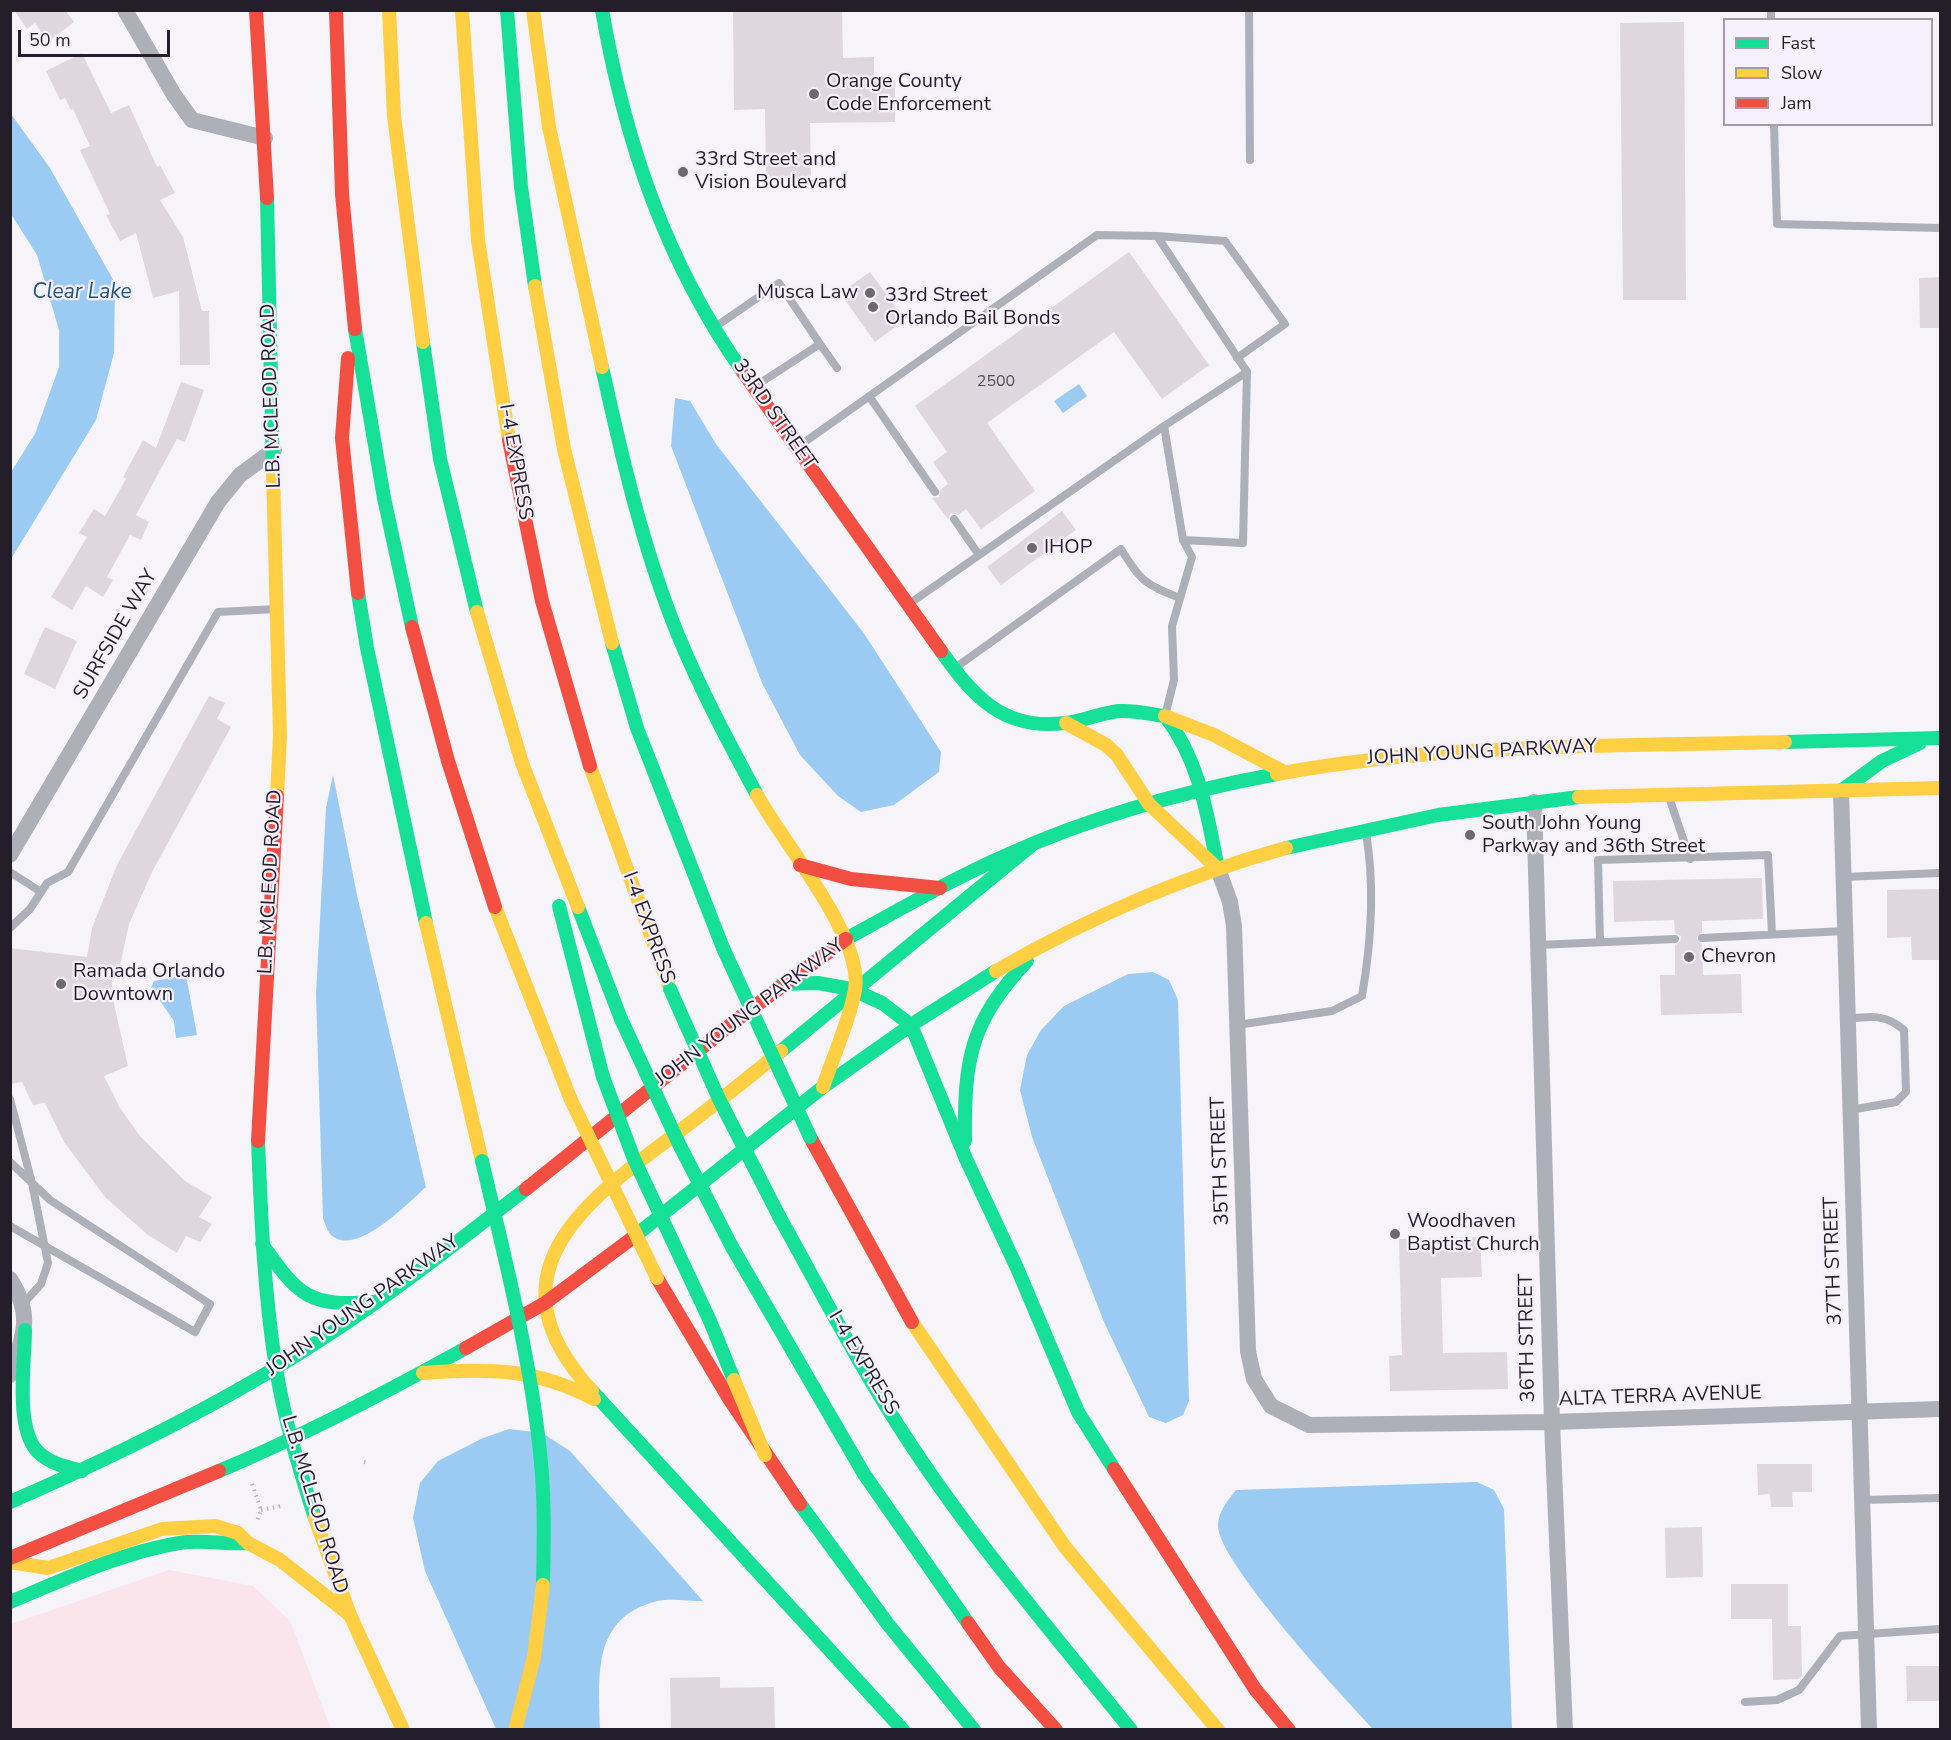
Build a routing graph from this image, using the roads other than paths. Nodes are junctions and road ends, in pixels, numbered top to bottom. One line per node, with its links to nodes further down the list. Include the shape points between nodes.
1 (125, 10): 11 (street, via 192,120)
2 (256, 10): 11 (main road, L.B. MCLEOD ROAD)
3 (336, 10): 15 (main road)
4 (388, 10): 37 (main road, via 394,116 440,459 472,595)
5 (462, 10): 110 (main road, I-4 EXPRESS, bridge, via 482,272 515,473 543,602 580,737 670,989 719,1099 779,1216 930,1473 1008,1578)
6 (507, 10): 111 (main road, bridge, via 530,264 573,495 631,710 723,948 810,1137 929,1351 1065,1547)
7 (533, 10): 49 (main road, via 549,127 621,453 649,554 714,716)
8 (602, 10): 16 (main road, 33RD STREET, via 615,80 654,207 684,277)
9 (1249, 10): 12 (lane)
10 (1774, 126): 13 (lane, via 1777,224)
11 (265, 138): 25 (main road, L.B. MCLEOD ROAD)
12 (1250, 160)
13 (1941, 228)
14 (1157, 236): 18 (lane); 18 (lane, via 1225,241 1285,324); 22 (lane, via 1097,235)
15 (351, 304): 93 (main road, bridge, via 396,568 435,724 475,852 571,1100 657,1278); 106 (main road, bridge, via 342,438 355,571 385,744 533,1390 545,1493 540,1615)
16 (714, 327): 17 (lane, via 779,283); 21 (main road, 33RD STREET)
17 (820, 344): 19 (lane); 21 (lane)
18 (1237, 358): 20 (lane)
19 (837, 368)
20 (1246, 372): 23 (lane); 28 (lane, via 1243,543)
21 (754, 387): 24 (main road, 33RD STREET)
22 (869, 396): 24 (lane); 26 (lane)
23 (1164, 426): 28 (lane); 29 (lane)
24 (796, 447): 31 (main road, 33RD STREET)
25 (274, 450): 32 (main road, L.B. MCLEOD ROAD); 47 (street, SURFSIDE WAY, via 240,475 218,502)
26 (935, 492)
27 (954, 519): 29 (lane)
28 (1183, 540): 30 (lane, via 1192,557)
29 (979, 555): 31 (lane)
30 (1180, 598): 33 (lane, via 1139,577 1121,549); 34 (lane, via 1172,626 1174,680)
31 (908, 604): 33 (main road, 33RD STREET)
32 (277, 609): 55 (lane, via 218,612 69,872 46,883); 77 (main road, L.B. MCLEOD ROAD, via 280,735 258,1127)
33 (954, 669): 35 (main road, 33RD STREET, via 990,708 1010,719 1035,725)
34 (1165, 716): 35 (main road, 33RD STREET, via 1121,711); 38 (main road, 33RD STREET, via 1214,735); 40 (main road, via 1187,746)
35 (1066, 723): 44 (main road, via 1117,755)
36 (1935, 738): 38 (main road, JOHN YOUNG PARKWAY, via 1476,749); 41 (main road, via 1882,761)
37 (522, 763): 93 (main road, bridge, via 603,1077 634,1160 706,1311); 109 (main road, bridge, via 621,1018 732,1247 864,1474 999,1666)
38 (1284, 772): 40 (main road, JOHN YOUNG PARKWAY)
39 (1941, 788): 41 (main road)
40 (1202, 791): 44 (main road, JOHN YOUNG PARKWAY); 50 (main road)
41 (1840, 791): 42 (main road); 53 (street, 37TH STREET)
42 (1668, 794): 43 (main road); 48 (lane)
43 (1534, 802): 45 (main road, via 1467,810); 64 (street, 36TH STREET)
44 (1149, 804): 46 (main road, JOHN YOUNG PARKWAY); 50 (main road)
45 (1365, 830): 50 (main road); 69 (lane, via 1370,856 1369,959 1362,996 1332,1011)
46 (1033, 844): 54 (main road, JOHN YOUNG PARKWAY); 66 (main road)
47 (10, 855)
48 (1690, 859): 58 (lane, via 1768,855); 63 (lane, via 1598,860)
49 (800, 865): 54 (main road, via 857,882); 60 (main road)
50 (1218, 869): 62 (main road); 69 (street, 35TH STREET, via 1234,926)
51 (10, 872): 55 (lane)
52 (1941, 873): 53 (lane)
53 (1843, 877): 57 (street, 37TH STREET)
54 (940, 888): 60 (main road, JOHN YOUNG PARKWAY)
55 (41, 892): 56 (lane)
56 (10, 928)
57 (1845, 931): 58 (lane); 67 (street, 37TH STREET)
58 (1772, 934): 59 (lane)
59 (1702, 938)
60 (846, 939): 65 (main road, JOHN YOUNG PARKWAY); 66 (main road)
61 (1675, 939): 63 (lane)
62 (1044, 941): 68 (main road); 73 (main road, via 991,1001 975,1034 964,1097)
63 (1600, 942): 64 (lane)
64 (1539, 945): 90 (street, 36TH STREET)
65 (782, 984): 66 (main road, via 806,980); 80 (main road, JOHN YOUNG PARKWAY, via 424,1268)
66 (855, 989): 68 (main road, via 895,1009); 70 (main road); 81 (main road, via 728,1095 592,1200 553,1251 545,1279)
67 (1848, 1019): 72 (street, 37TH STREET); 72 (lane, via 1875,1016 1894,1021 1904,1030 1906,1092 1896,1102)
68 (911, 1025): 70 (main road); 73 (main road)
69 (1238, 1025): 91 (street, 35TH STREET, via 1248,1351 1254,1379 1271,1406)
70 (823, 1087): 81 (main road)
71 (10, 1099): 75 (lane)
72 (1850, 1110): 89 (street, 37TH STREET)
73 (966, 1159): 112 (main road, via 1078,1412 1255,1689)
74 (10, 1162): 75 (lane)
75 (32, 1183): 78 (lane); 78 (lane, via 50,1200 210,1304 195,1332)
76 (10, 1226): 78 (lane)
77 (262, 1245): 80 (main road, via 305,1295 327,1303); 84 (main road, L.B. MCLEOD ROAD)
78 (45, 1246): 82 (lane, via 47,1273)
79 (10, 1279): 82 (street)
80 (374, 1302): 84 (main road, JOHN YOUNG PARKWAY)
81 (545, 1303): 85 (main road); 87 (main road, via 565,1356)
82 (23, 1304): 83 (street)
83 (25, 1330): 86 (street); 94 (main road, via 23,1425 29,1442 57,1465)
84 (276, 1368): 92 (main road, L.B. MCLEOD ROAD); 94 (main road, JOHN YOUNG PARKWAY, via 177,1426)
85 (423, 1373): 87 (main road, via 489,1367 522,1370 559,1381); 92 (main road)
86 (10, 1375)
87 (609, 1409): 107 (main road)
88 (1941, 1409): 89 (street, ALTA TERRA AVENUE)
89 (1859, 1412): 90 (street, ALTA TERRA AVENUE); 96 (street, 37TH STREET)
90 (1551, 1422): 91 (street, ALTA TERRA AVENUE); 113 (street, 36TH STREET)
91 (1309, 1425)
92 (291, 1441): 99 (main road); 101 (main road, L.B. MCLEOD ROAD)
93 (765, 1455): 108 (main road, via 847,1571)
94 (82, 1472): 97 (main road, JOHN YOUNG PARKWAY)
95 (1941, 1498): 96 (lane)
96 (1862, 1500): 103 (street, 37TH STREET)
97 (10, 1502)
98 (248, 1543): 99 (main road, via 238,1533 215,1526 181,1526 48,1568); 100 (main road, via 165,1546); 101 (main road, via 290,1568)
99 (10, 1560)
100 (10, 1602)
101 (350, 1615): 105 (main road, L.B. MCLEOD ROAD)
102 (1941, 1629): 103 (lane)
103 (1866, 1634): 104 (lane, via 1840,1636 1813,1674 1789,1697); 114 (street, 37TH STREET)
104 (1745, 1702)
105 (403, 1730)
106 (515, 1730)
107 (903, 1730)
108 (974, 1730)
109 (1056, 1730)
110 (1131, 1730)
111 (1218, 1730)
112 (1289, 1730)
113 (1565, 1730)
114 (1869, 1730)

